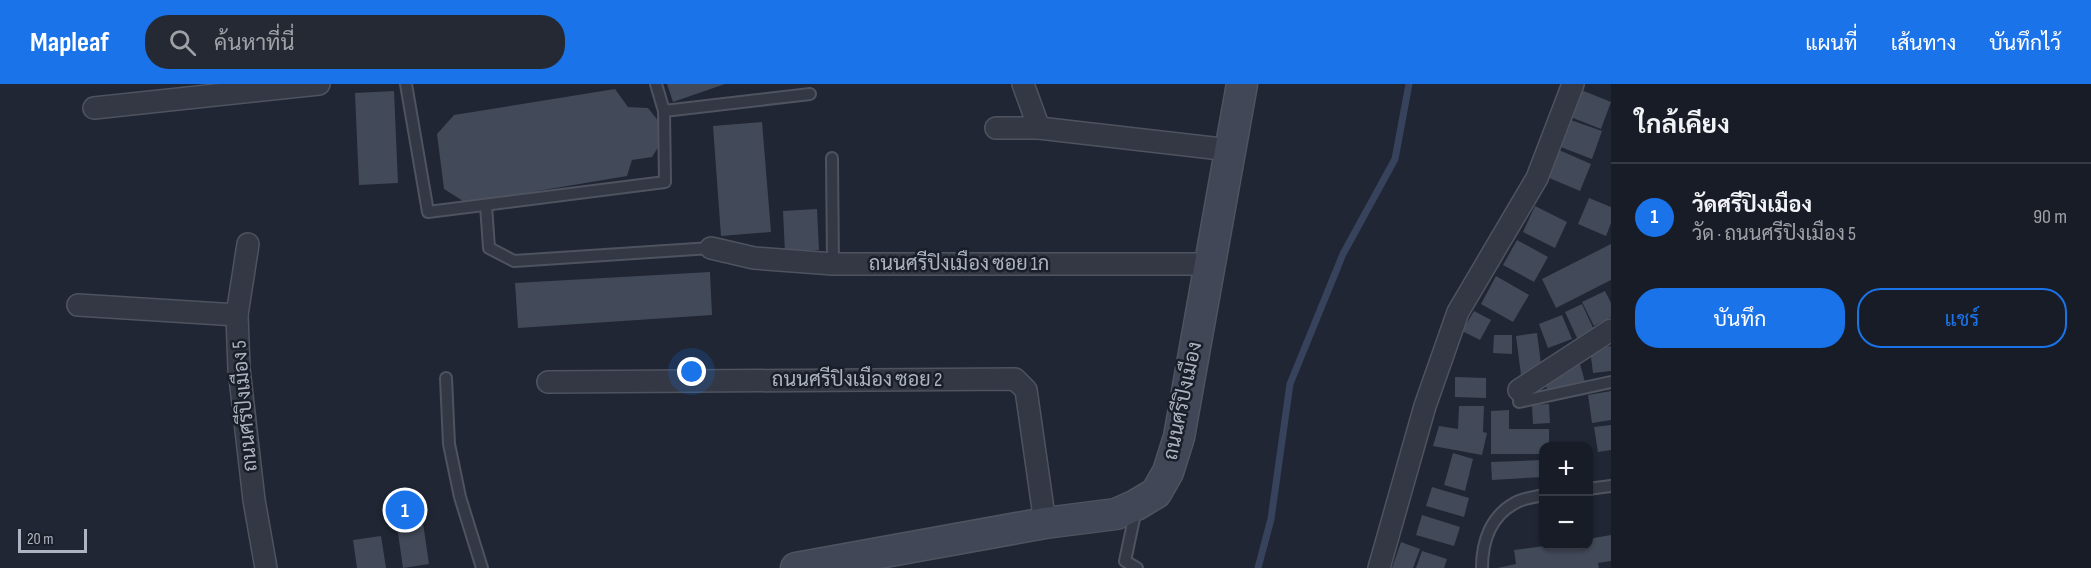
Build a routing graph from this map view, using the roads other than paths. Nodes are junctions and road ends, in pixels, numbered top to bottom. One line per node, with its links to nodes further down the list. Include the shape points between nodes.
1 (319, 84): 8 (street)
2 (406, 84): 14 (lane, via 428,212)
3 (656, 84): 9 (lane)
4 (1023, 84): 11 (street)
5 (1242, 84): 12 (street, ถนนศรีปิงเมือง)
6 (1573, 84): 35 (street, via 1537,178 1458,312 1425,406)
7 (810, 94): 9 (lane)
8 (94, 108)
9 (664, 111): 14 (lane, via 665,182)
10 (996, 128): 11 (street)
11 (1039, 128): 12 (street)
12 (1230, 150): 18 (street, ถนนศรีปิงเมือง)
13 (832, 158): 17 (lane)
14 (486, 205): 16 (lane, via 489,248 514,261)
15 (248, 244): 20 (street, ถนนศรีปิงเมือง 5)
16 (711, 248): 17 (street, ถนนศรีปิงเมือง ซอย 1ก, via 754,258)
17 (833, 264): 18 (street, ถนนศรีปิงเมือง ซอย 1ก)
18 (1210, 264): 29 (street, ถนนศรีปิงเมือง, via 1179,438 1156,493)
19 (78, 305): 20 (street)
20 (237, 315): 31 (street, ถนนศรีปิงเมือง 5, via 254,500)
21 (1611, 330): 25 (street)
22 (446, 378): 32 (lane, via 449,444 460,497)
23 (548, 382): 30 (street, ถนนศรีปิงเมือง ซอย 2, via 1015,379 1026,390)
24 (1611, 382): 25 (lane, via 1519,402)
25 (1519, 390)
26 (1611, 486): 27 (lane)
27 (1593, 488)
28 (1540, 496): 36 (lane, via 1516,502 1498,517 1486,534)
29 (1136, 505): 30 (street, ถนนศรีปิงเมือง, via 1116,514); 34 (lane, via 1125,561)
30 (1045, 523): 33 (street, ถนนศรีปิงเมือง)
31 (266, 568)
32 (482, 568)
33 (796, 568)
34 (1137, 568)
35 (1379, 568)
36 (1482, 568)

